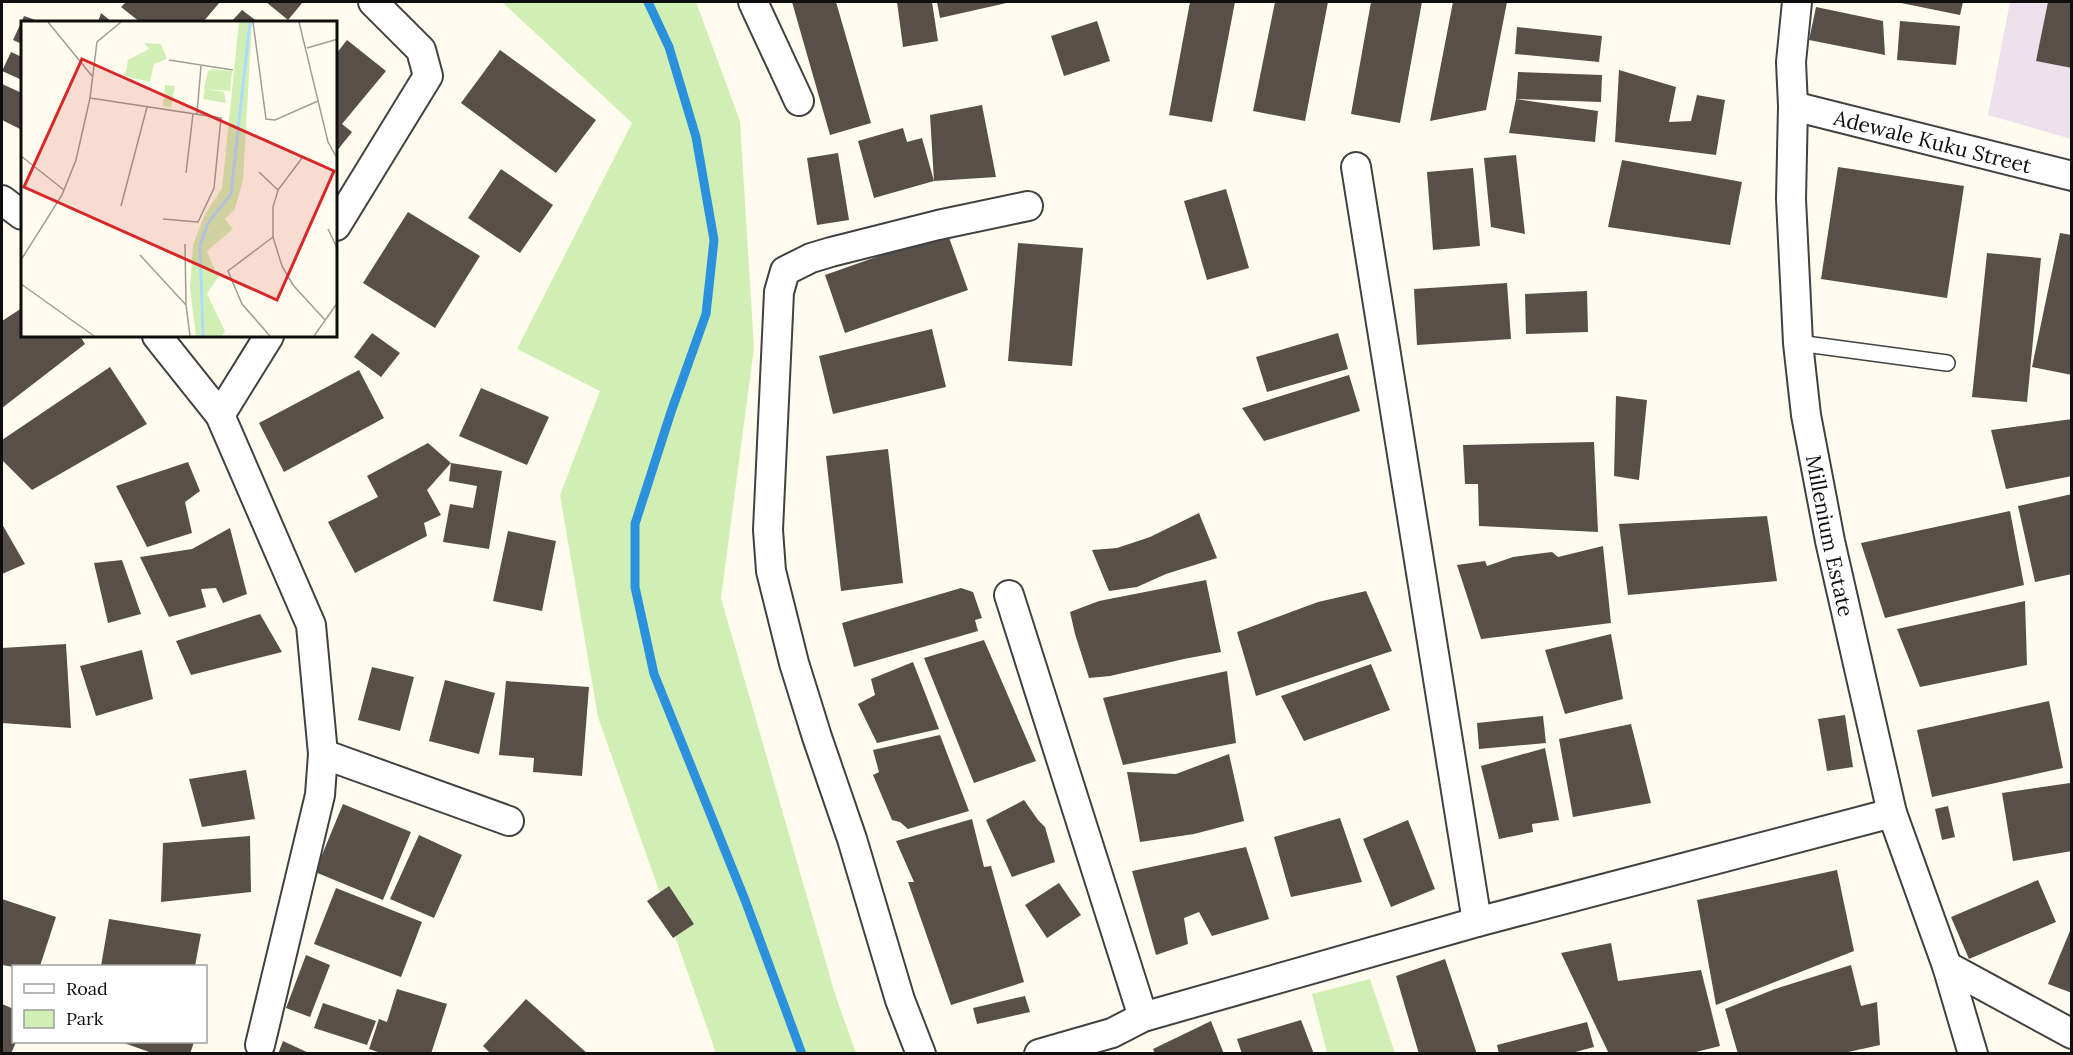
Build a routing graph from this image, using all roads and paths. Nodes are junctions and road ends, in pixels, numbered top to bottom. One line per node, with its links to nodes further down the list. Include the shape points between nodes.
1 (374, 2): 11 (street, via 421,50 428,76)
2 (753, 2): 4 (street)
3 (1797, 2): 5 (street, Millenium Estate, via 1791,62)
4 (799, 101)
5 (1793, 106): 7 (street, Adewale Kuku Street); 14 (street, Millenium Estate, via 1791,198)
6 (1356, 167): 21 (street)
7 (2072, 176)
8 (2, 200): 10 (street)
9 (1028, 206): 27 (street, via 812,258 785,270 779,292 768,530 771,571 817,738 900,1000)
10 (21, 214)
11 (338, 223)
12 (159, 338): 16 (street)
13 (268, 338): 16 (street)
14 (1798, 343): 15 (lane); 19 (street, Millenium Estate, via 1806,415 1830,541)
15 (1947, 363)
16 (220, 415): 18 (street, via 311,625)
17 (1009, 595): 23 (street)
18 (324, 754): 20 (street); 26 (street, via 320,795)
19 (1892, 813): 21 (street); 22 (street, Millenium Estate)
20 (509, 821)
21 (1477, 922): 23 (street)
22 (1947, 966): 24 (street); 29 (street, Millenium Estate)
23 (1143, 1017): 25 (street)
24 (2072, 1034)
25 (1116, 1043): 28 (street)
26 (260, 1045)
27 (921, 1053)
28 (1039, 1053)
29 (1973, 1053)

